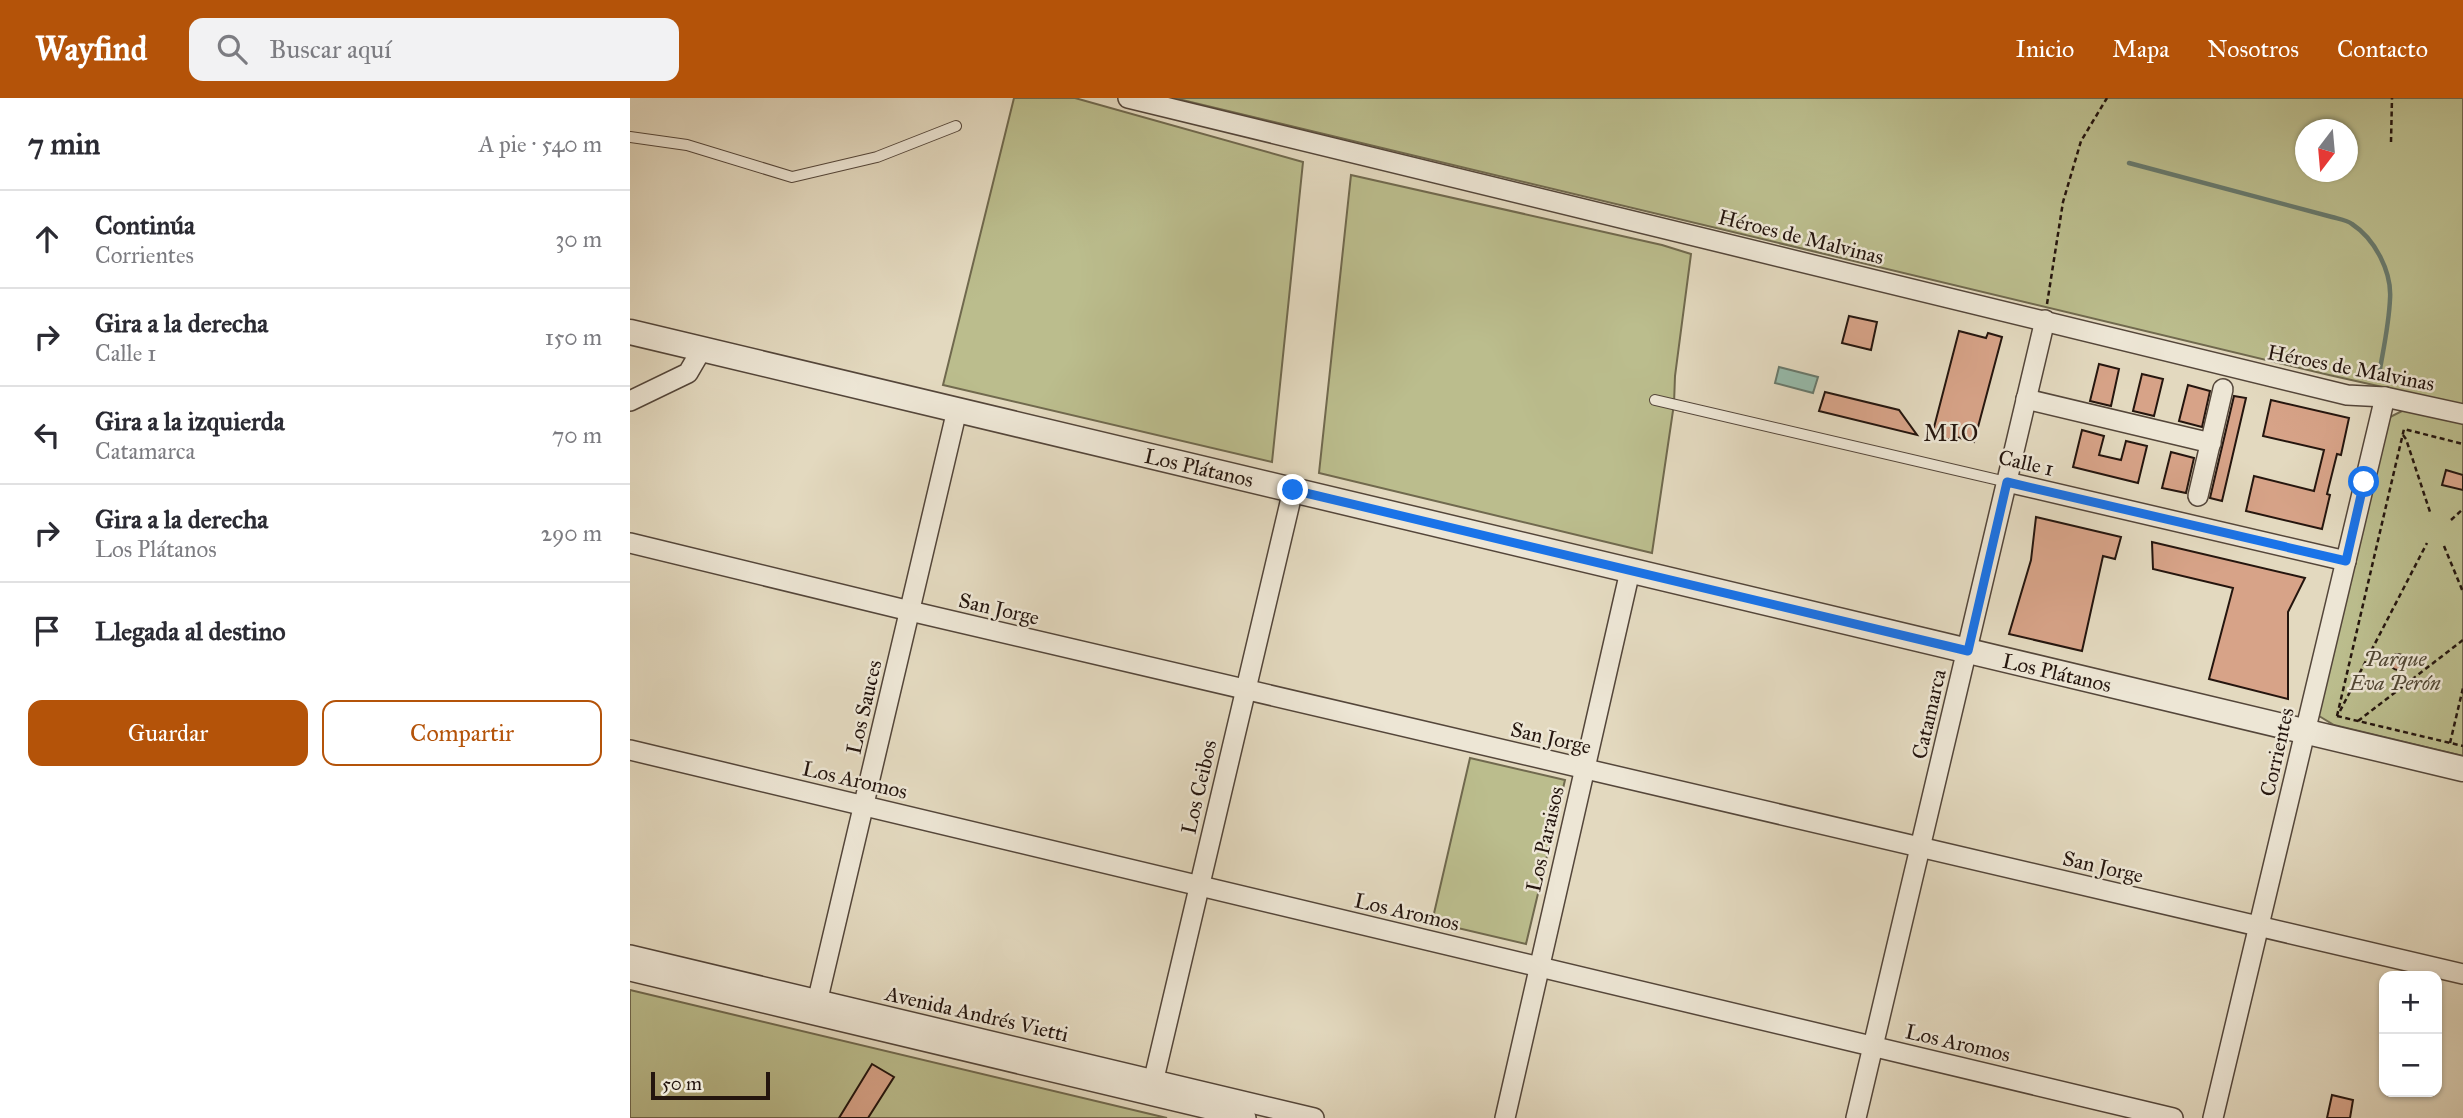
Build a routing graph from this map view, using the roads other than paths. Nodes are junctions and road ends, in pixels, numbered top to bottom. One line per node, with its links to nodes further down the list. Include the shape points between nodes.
1 (1128, 98): 4 (street, Héroes de Malvinas)
2 (956, 126): 3 (lane, via 877,157 792,177 687,145)
3 (630, 137)
4 (2045, 320): 8 (street, Héroes de Malvinas, via 2347,395); 9 (street, Catamarca)
5 (630, 332): 6 (street, Los Plátanos)
6 (702, 349): 11 (street, via 688,373); 12 (street, Los Plátanos)
7 (2223, 389): 14 (street)
8 (2385, 397): 13 (street, Héroes de Malvinas); 19 (street, Corrientes)
9 (2026, 399): 14 (street); 15 (street, Catamarca)
10 (1655, 400): 15 (lane, Calle 1)
11 (630, 401)
12 (957, 410): 16 (street, Los Plátanos); 21 (street, Los Sauces)
13 (2463, 414)
14 (2211, 443): 17 (street)
15 (2007, 482): 19 (street, Calle 1); 22 (street, Catamarca)
16 (1293, 490): 20 (street, Los Plátanos); 23 (street, Los Ceibos)
17 (2198, 496)
18 (630, 543): 21 (street, San Jorge)
19 (2346, 561): 24 (street, Corrientes)
20 (1630, 571): 22 (street, Los Plátanos); 26 (street, Los Paraisos)
21 (910, 611): 23 (street, San Jorge); 28 (street, Los Sauces)
22 (1968, 651): 24 (street, Los Plátanos); 29 (street, Catamarca)
23 (1246, 690): 26 (street, San Jorge); 30 (street, Los Ceibos)
24 (2306, 732): 27 (street, Los Plátanos); 31 (street, Corrientes)
25 (630, 750): 28 (street, Los Aromos)
26 (1585, 769): 29 (street, San Jorge); 33 (street, Los Paraisos)
27 (2463, 769)
28 (864, 805): 30 (street, Los Aromos); 36 (street, Los Sauces)
29 (1921, 848): 31 (street, San Jorge); 37 (street, Catamarca)
30 (1200, 886): 33 (street, Los Aromos); 38 (street, Los Ceibos)
31 (2259, 927): 35 (street, San Jorge); 45 (street, Corrientes)
32 (630, 955): 36 (street, Avenida Andrés Vietti)
33 (1539, 967): 37 (street, Los Aromos); 42 (street, Los Paraisos)
34 (630, 971): 36 (street, Avenida Andrés Vietti)
35 (2463, 974)
36 (816, 1007): 38 (street, Avenida Andrés Vietti)
37 (1873, 1046): 43 (street, Catamarca); 44 (street, Los Aromos)
38 (1152, 1088): 39 (street, Avenida Andrés Vietti); 40 (street, Avenida Andrés Vietti)
39 (1275, 1114): 41 (street, Avenida Andrés Vietti)
40 (1246, 1118)
41 (1314, 1118)
42 (1505, 1118)
43 (1856, 1118)
44 (2173, 1118)
45 (2213, 1118)

